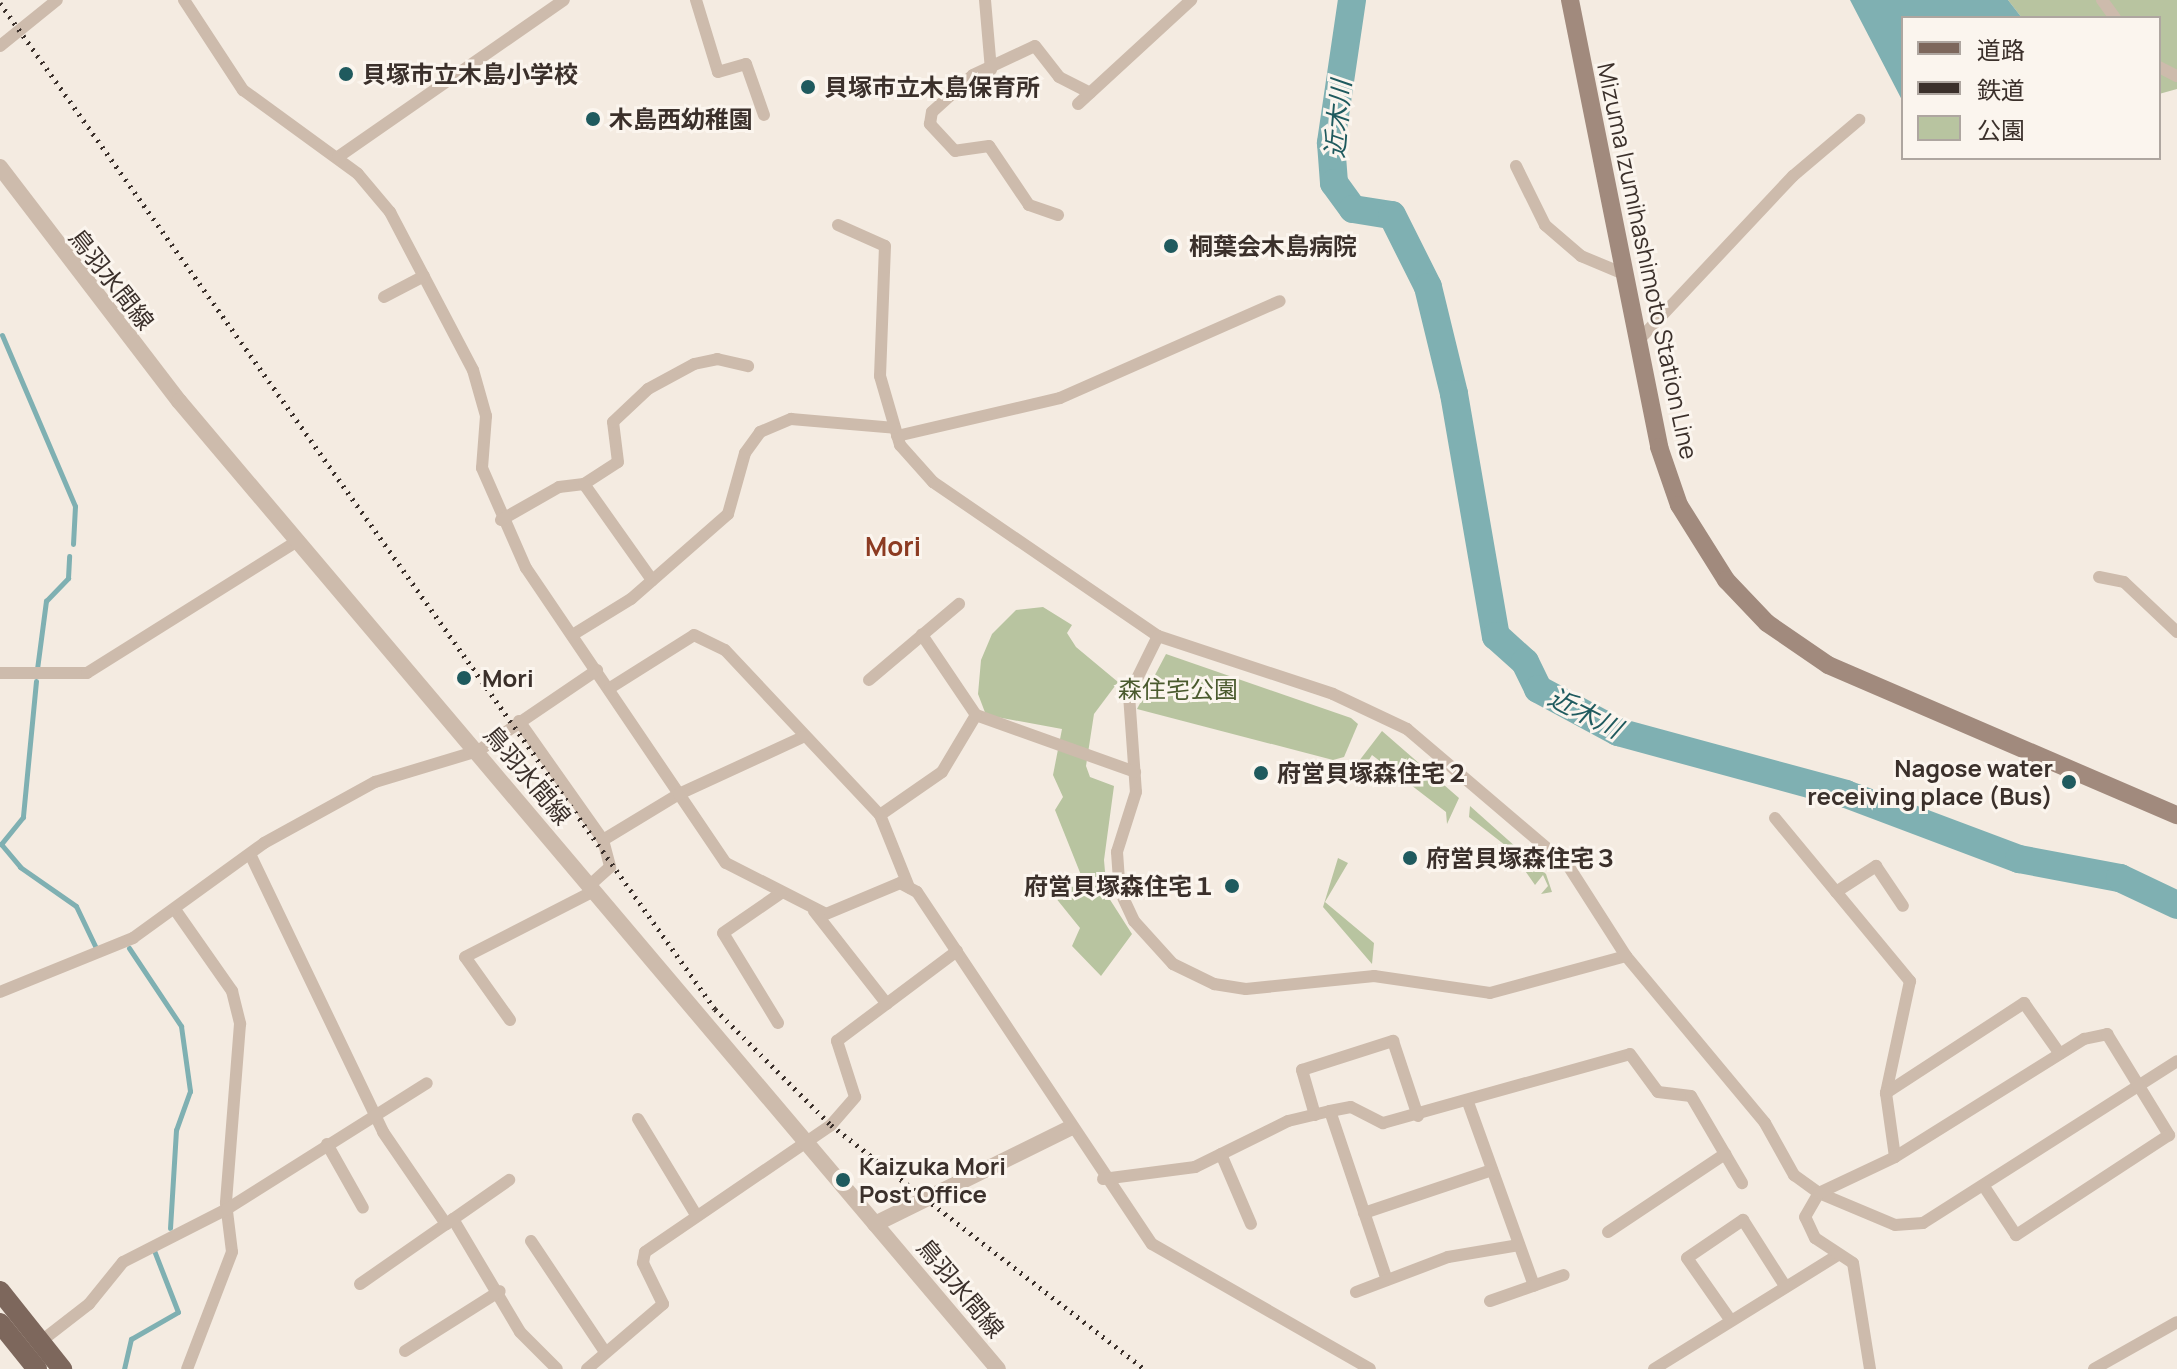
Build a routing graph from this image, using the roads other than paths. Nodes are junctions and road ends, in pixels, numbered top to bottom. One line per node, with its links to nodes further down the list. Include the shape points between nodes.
1 (57, 0): 8 (street)
2 (184, 0): 14 (street, via 243,90)
3 (564, 0): 14 (street)
4 (696, 0): 12 (street, via 718,72 746,64)
5 (985, 0): 9 (street)
6 (1191, 0): 10 (street)
7 (1570, 0): 19 (main road, Mizuma Izumihashimoto Station Line)
8 (0, 46)
9 (991, 70): 10 (street, via 1035,46 1059,77); 17 (street, via 973,75 932,112 930,124 955,151 989,146 1029,205)
10 (1090, 93): 11 (street)
11 (1078, 104)
12 (764, 115)
13 (1859, 120): 23 (street, via 1793,176)
14 (338, 157): 20 (street, via 390,212)
15 (1516, 166): 19 (street, via 1552,233 1581,256)
16 (0, 167): 28 (street, 鳥羽水間線, via 82,283)
17 (1058, 215)
18 (838, 225): 25 (street, via 885,246 878,332)
19 (1624, 274): 23 (main road, Mizuma Izumihashimoto Station Line)
20 (424, 276): 21 (street); 27 (street, via 473,370 486,416 482,468)
21 (384, 297)
22 (1280, 301): 25 (street, via 1060,398)
23 (1637, 342): 47 (main road, Mizuma Izumihashimoto Station Line, via 1679,505 1726,580 1767,623 1828,665)
24 (748, 366): 26 (street, via 717,359 694,364 648,389 613,422 618,462)
25 (896, 432): 30 (street, via 791,419 760,432 745,453 728,514); 35 (street, via 933,482 984,523)
26 (584, 484): 27 (street, via 559,487); 30 (street)
27 (501, 520): 33 (street)
28 (299, 540): 37 (street, via 87,673); 43 (street, 鳥羽水間線)
29 (2099, 577): 32 (street, via 2124,582)
30 (652, 580): 33 (street)
31 (959, 604): 34 (street)
32 (2177, 632)
33 (574, 634): 36 (street)
34 (922, 635): 38 (street); 40 (street)
35 (1158, 636): 44 (street, via 1129,695); 59 (street, via 1333,694 1407,729 1569,867)
36 (597, 670): 39 (street); 41 (street)
37 (0, 673)
38 (869, 680)
39 (610, 688): 42 (street, via 694,635 754,675); 45 (street)
40 (976, 715): 44 (street, via 989,714); 46 (street, via 942,772)
41 (519, 721): 43 (street); 49 (street)
42 (803, 737): 45 (street); 46 (street)
43 (478, 751): 50 (street, via 375,782); 52 (street, 鳥羽水間線)
44 (1135, 772): 59 (street, via 1136,792 1117,852 1120,891 1134,921 1173,964 1214,984 1269,991 1374,976 1490,993)
45 (679, 794): 49 (street); 54 (street, via 726,863)
46 (880, 815): 51 (street)
47 (2177, 815)
48 (1775, 818): 53 (street)
49 (603, 840): 52 (street, via 610,867)
50 (250, 854): 56 (street); 70 (street)
51 (909, 887): 57 (street, via 891,887 840,913); 58 (street)
52 (591, 889): 62 (street, via 465,957); 76 (street, 鳥羽水間線)
53 (1836, 892): 55 (street, via 1876,866); 68 (street, via 1910,981)
54 (781, 893): 57 (street); 63 (street, via 723,933)
55 (1903, 906)
56 (176, 911): 60 (street, via 133,938); 88 (street, via 238,1008)
57 (814, 911): 61 (street)
58 (957, 951): 61 (street); 75 (street)
59 (1626, 956): 86 (street, via 1713,1066 1740,1088 1794,1175)
60 (0, 992)
61 (887, 1004): 76 (street, via 834,1045 855,1097)
62 (510, 1020)
63 (778, 1023)
64 (2060, 1054): 67 (street, via 2107,1034); 68 (street, via 2024,1003); 80 (street)
65 (2177, 1061): 67 (street)
66 (427, 1083): 70 (street)
67 (2138, 1086): 85 (street); 85 (street, via 2169,1135 2016,1235)
68 (1886, 1093): 80 (street)
69 (1469, 1105): 73 (street); 79 (street, via 1630,1054 1658,1092 1691,1096); 81 (street)
70 (376, 1111): 77 (street); 91 (street)
71 (1330, 1111): 72 (street); 73 (street, via 1351,1107 1383,1123); 90 (street)
72 (1315, 1115): 73 (street, via 1302,1070 1393,1041); 78 (street)
73 (1418, 1116)
74 (638, 1119): 89 (street)
75 (1070, 1128): 82 (street); 92 (street)
76 (806, 1143): 89 (street); 92 (street, 鳥羽水間線)
77 (327, 1144): 87 (street); 88 (street)
78 (1221, 1154): 82 (street, via 1195,1167); 93 (street)
79 (1725, 1154): 84 (street); 94 (street)
80 (1895, 1157): 86 (street)
81 (1492, 1170): 90 (street); 96 (street)
82 (1103, 1179): 119 (street, via 1152,1244)
83 (509, 1180): 91 (street)
84 (1742, 1183)
85 (1985, 1188): 86 (street, via 1923,1223 1895,1225)
86 (1819, 1193): 97 (street, via 1805,1217 1815,1238)
87 (363, 1208)
88 (227, 1209): 110 (street, via 123,1262 89,1304); 115 (street, via 232,1252)
89 (695, 1213): 112 (street, via 643,1257 663,1304)
90 (1364, 1213): 99 (street)
91 (450, 1222): 100 (street); 104 (street)
92 (875, 1224): 118 (street, 鳥羽水間線)
93 (1251, 1224)
94 (1608, 1232)
95 (531, 1241): 112 (street)
96 (1519, 1245): 99 (street, via 1448,1257); 101 (street)
97 (1838, 1255): 102 (street); 121 (street, via 1853,1263 1863,1295 1859,1333)
98 (1564, 1275): 101 (street)
99 (1387, 1280): 105 (street)
100 (360, 1284)
101 (1534, 1286): 106 (street)
102 (1785, 1286): 107 (street); 107 (street, via 1743,1220 1687,1258)
103 (0, 1291): 110 (main road)
104 (500, 1291): 111 (street); 116 (street, via 520,1332)
105 (1356, 1292)
106 (1490, 1301)
107 (1729, 1318): 120 (street)
108 (2177, 1322): 122 (street)
109 (0, 1323): 113 (main road)
110 (40, 1342): 114 (main road)
111 (405, 1351)
112 (605, 1352): 117 (street)
113 (37, 1369)
114 (62, 1369)
115 (187, 1369)
116 (557, 1369)
117 (587, 1369)
118 (998, 1369)
119 (1370, 1369)
120 (1654, 1369)
121 (1870, 1369)
122 (2094, 1369)

